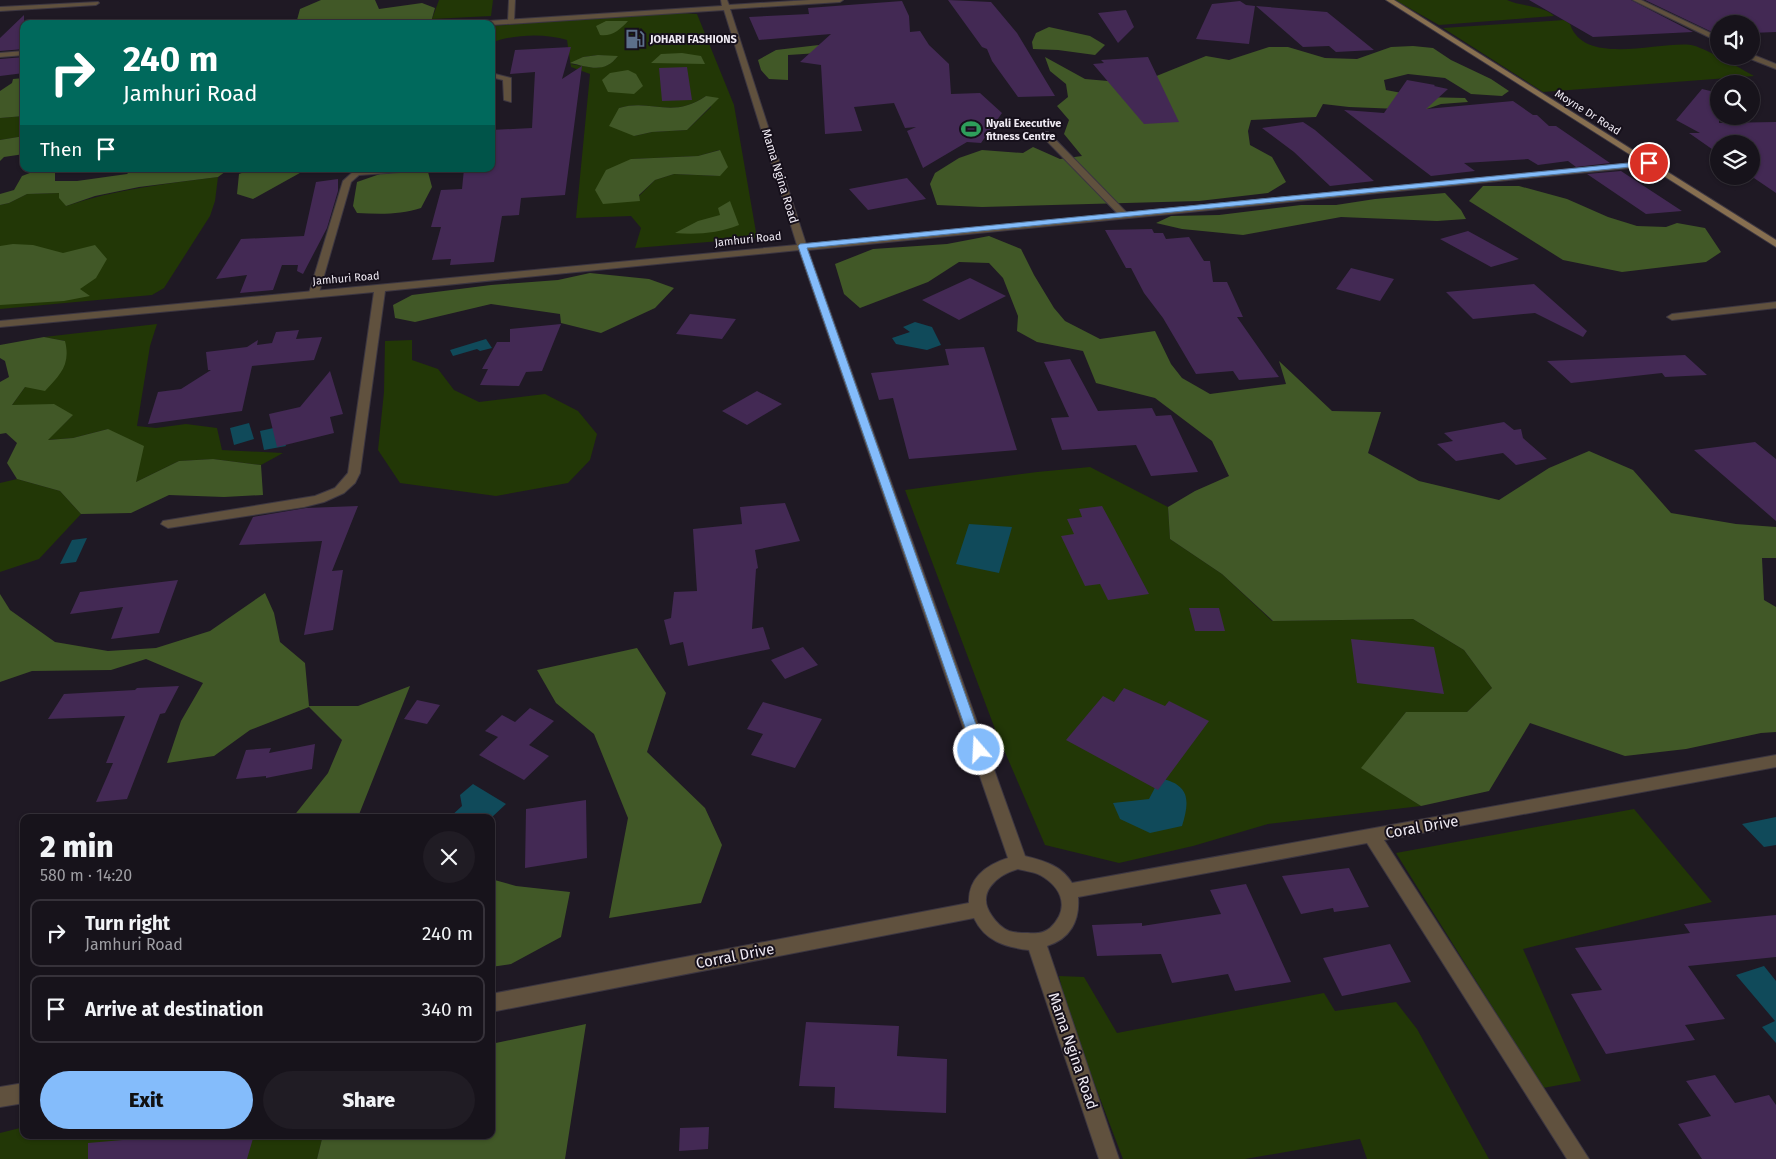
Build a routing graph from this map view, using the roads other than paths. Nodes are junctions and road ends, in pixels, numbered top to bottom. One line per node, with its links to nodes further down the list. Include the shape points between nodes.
1 (512, 0): 8 (street)
2 (840, 0): 6 (street)
3 (1389, 0): 18 (main road, Moyne Dr Road)
4 (1636, 0): 10 (street)
5 (96, 3): 7 (street)
6 (726, 4): 8 (street); 22 (street, Mama Ngina Road)
7 (0, 9)
8 (511, 21): 9 (street)
9 (495, 22)
10 (1710, 36)
11 (20, 53): 12 (street)
12 (0, 55)
13 (1760, 60): 14 (street)
14 (1776, 68)
15 (495, 76): 16 (street, via 507,78)
16 (508, 100)
17 (1045, 134): 20 (street)
18 (1649, 163): 20 (street, Jamhuri Road); 21 (main road, Moyne Dr Road)
19 (368, 172): 24 (street, via 357,173 347,181)
20 (1124, 215): 22 (street, Jamhuri Road)
21 (1776, 244)
22 (802, 246): 23 (street, Jamhuri Road); 31 (street, Mama Ngina Road)
23 (380, 287): 24 (street, Jamhuri Road); 28 (street, via 350,483 326,498)
24 (314, 294): 27 (street, Jamhuri Road)
25 (1776, 304): 26 (street)
26 (1672, 317)
27 (0, 324)
28 (168, 524)
29 (1776, 761): 30 (street, Coral Drive)
30 (1372, 836): 32 (street, Coral Drive); 39 (street)
31 (1018, 862): 32 (street, via 1034,863 1048,869); 33 (street, via 990,872 982,882)
32 (1069, 890): 34 (street, via 1072,904 1070,917 1063,929 1051,938)
33 (978, 909): 34 (street, via 984,921 1007,939); 35 (street, Corral Drive)
34 (1036, 942): 38 (street, Mama Ngina Road)
35 (495, 1002)
36 (20, 1094): 37 (street)
37 (0, 1097)
38 (1109, 1159)
39 (1579, 1159)

